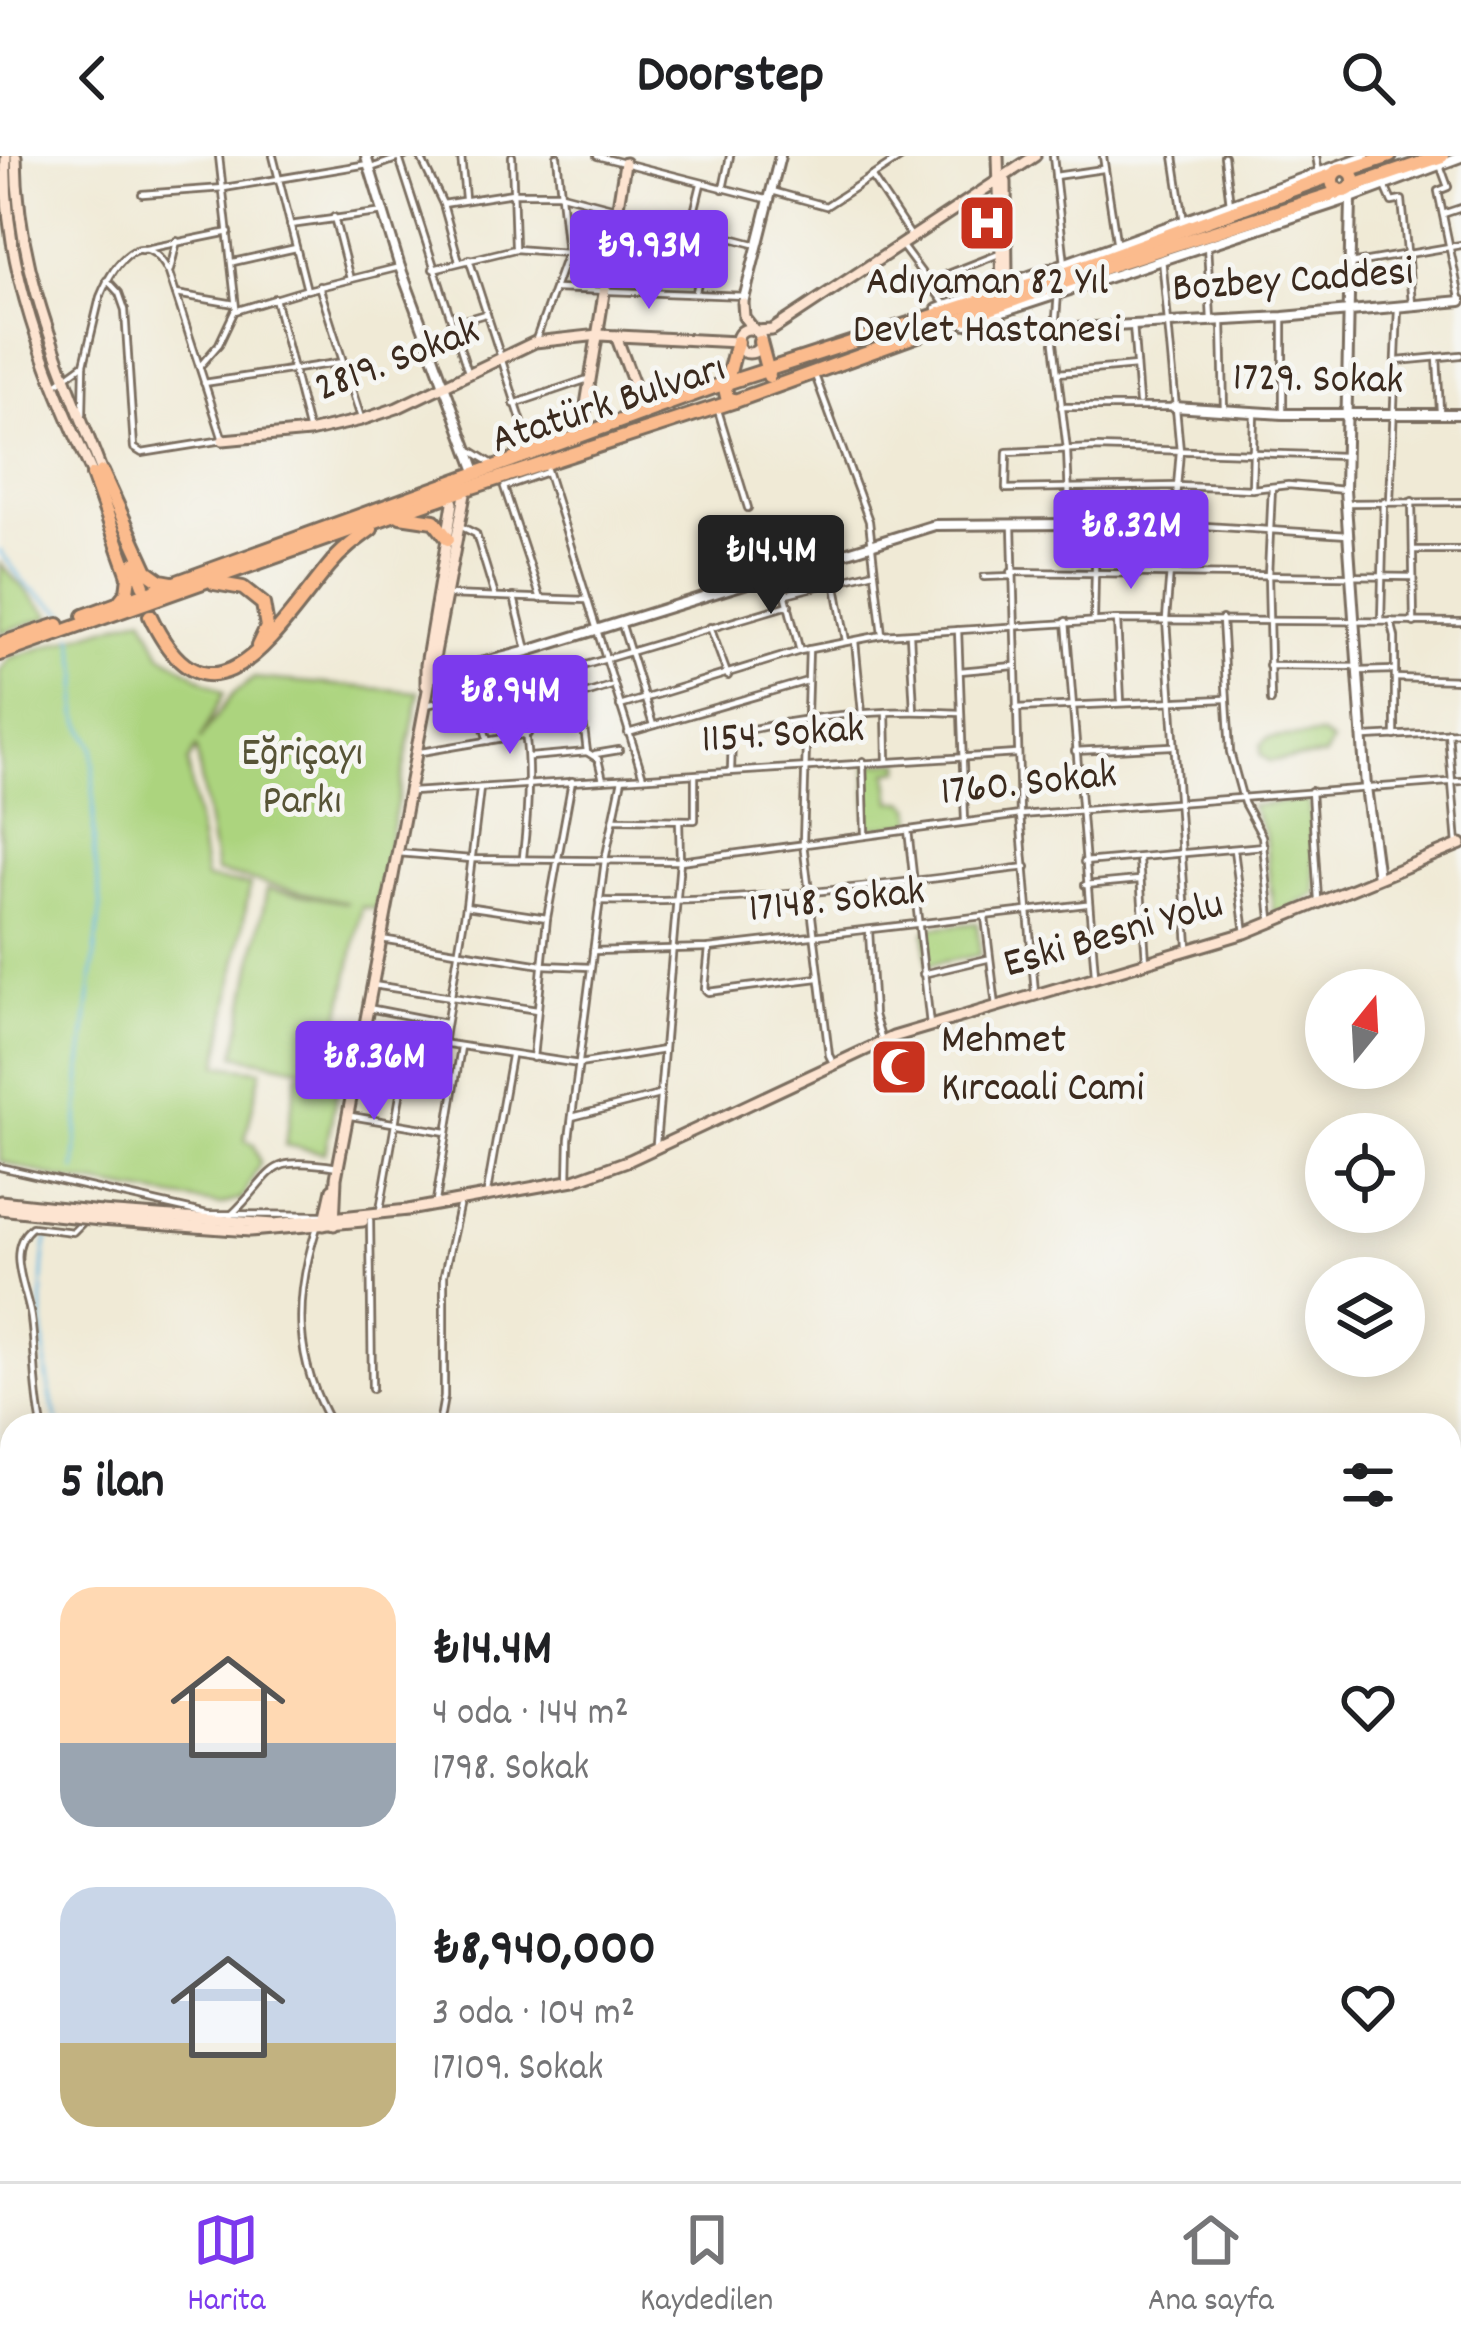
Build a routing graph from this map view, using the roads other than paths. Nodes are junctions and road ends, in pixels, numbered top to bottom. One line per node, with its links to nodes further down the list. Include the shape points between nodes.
1 (6, 156): 131 (main road, via 9,235)
2 (16, 156): 131 (main road, via 24,253)
3 (220, 156): 38 (street)
4 (273, 156): 34 (street)
5 (420, 156): 46 (street)
6 (461, 156): 45 (street)
7 (512, 156): 41 (street)
8 (557, 156): 42 (street)
9 (597, 156): 23 (street)
10 (649, 156): 30 (street)
11 (730, 156): 39 (street)
12 (780, 156): 44 (street)
13 (903, 156): 32 (street)
14 (998, 156): 35 (main road)
15 (1035, 156): 35 (main road)
16 (1049, 156): 33 (street); 35 (main road)
17 (1102, 156): 29 (street)
18 (1174, 156): 54 (street)
19 (1224, 156): 47 (street)
20 (1316, 156): 31 (street)
21 (1390, 156): 26 (highway)
22 (402, 157): 27 (street); 82 (street)
23 (607, 157): 28 (street)
24 (1461, 157): 25 (street)
25 (1441, 160): 37 (street); 40 (highway, Atatürk Bulvarı); 51 (street)
26 (1358, 161): 31 (highway, Atatürk Bulvarı); 40 (highway)
27 (368, 162): 34 (street); 50 (street)
28 (625, 163): 30 (street); 48 (main road)
29 (1104, 168): 33 (street); 69 (street)
30 (648, 169): 36 (street)
31 (1326, 174): 40 (highway); 47 (street); 69 (highway, Atatürk Bulvarı)
32 (871, 176): 44 (street, via 826,206); 59 (street)
33 (1055, 176): 80 (street)
34 (278, 181): 38 (street); 55 (street)
35 (1002, 182): 59 (main road); 65 (main road); 73 (main road); 88 (main road)
36 (701, 184): 39 (street); 56 (street)
37 (1385, 185): 40 (street); 74 (street, via 1392,202 1402,200)
38 (224, 188): 43 (street); 57 (street)
39 (723, 189): 44 (street)
40 (1348, 192): 62 (street); 79 (street); 92 (highway, Atatürk Bulvarı)
41 (513, 193): 42 (street); 45 (street); 68 (street)
42 (558, 193): 48 (street); 61 (street)
43 (142, 194)
44 (771, 196): 64 (street)
45 (465, 199): 46 (street)
46 (443, 204): 78 (street)
47 (1231, 205): 54 (street)
48 (617, 208): 53 (street); 70 (main road)
49 (1461, 208): 51 (street)
50 (384, 212): 52 (street); 81 (street)
51 (1443, 214): 66 (street)
52 (334, 217): 55 (street); 84 (street)
53 (666, 221): 56 (street); 93 (street)
54 (1184, 222): 69 (street)
55 (290, 225): 67 (street)
56 (690, 229): 58 (street)
57 (229, 232): 60 (street); 77 (street)
58 (708, 233): 64 (street); 95 (street)
59 (912, 237): 65 (main road)
60 (177, 241): 71 (street); 83 (street)
61 (566, 241): 70 (street); 72 (street)
62 (1207, 244): 75 (street); 106 (street)
63 (1461, 245): 66 (street)
64 (760, 246): 97 (street)
65 (903, 247): 86 (street); 113 (main road)
66 (1451, 247): 74 (street); 98 (street)
67 (296, 248): 77 (street); 91 (street)
68 (515, 249): 72 (street); 76 (street)
69 (1117, 249): 80 (street); 101 (highway, Atatürk Bulvarı)
70 (611, 250): 89 (main road)
71 (134, 251): 83 (street, via 156,255); 85 (street)
72 (568, 253): 90 (street)
73 (1000, 254): 86 (street); 88 (main road)
74 (1407, 254): 79 (street); 99 (street)
75 (1162, 258): 92 (street); 107 (street)
76 (469, 259): 78 (street); 104 (street)
77 (233, 262): 100 (street)
78 (459, 262): 82 (street)
79 (1350, 264): 103 (street)
80 (1065, 265): 88 (street)
81 (400, 266): 84 (street); 134 (street)
82 (433, 269): 108 (street)
83 (169, 273): 94 (street)
84 (350, 278): 87 (street)
85 (107, 280): 122 (street); 155 (street, via 125,310 134,448)
86 (928, 282): 101 (street)
87 (320, 286): 91 (street); 121 (street)
88 (1002, 286): 101 (street)
89 (606, 288): 90 (street); 93 (street); 111 (main road)
90 (555, 289): 115 (street)
91 (307, 290): 96 (street)
92 (1057, 290): 110 (street); 116 (highway, Atatürk Bulvarı)
93 (653, 292): 95 (street)
94 (176, 294): 100 (street); 123 (street)
95 (695, 295): 97 (street)
96 (275, 298): 100 (street); 125 (street)
97 (744, 300): 113 (main road, via 744,317); 114 (main road)
98 (1461, 302): 99 (street, Bozbey Caddesi)
99 (1412, 307): 102 (street, Bozbey Caddesi)
100 (236, 308): 123 (street)
101 (948, 308): 116 (highway, Atatürk Bulvarı)
102 (1398, 308): 103 (street, Bozbey Caddesi); 120 (street)
103 (1348, 312): 105 (street, Bozbey Caddesi); 151 (street)
104 (484, 314): 108 (street); 119 (street)
105 (1283, 317): 106 (street, Bozbey Caddesi); 149 (street)
106 (1216, 320): 107 (street, Bozbey Caddesi); 144 (street)
107 (1165, 322): 109 (street, Bozbey Caddesi); 142 (street)
108 (451, 324): 129 (street)
109 (1133, 324): 110 (street, Bozbey Caddesi); 124 (street)
110 (1057, 329): 128 (street)
111 (599, 335): 112 (main road, 2819. Sokak); 115 (main road, 2819. Sokak); 130 (main road)
112 (616, 336): 114 (main road, 2819. Sokak); 148 (main road)
113 (758, 336): 114 (main road, via 746,329); 114 (main road, 2819. Sokak, via 749,353); 126 (highway)
114 (737, 340): 133 (highway)
115 (535, 342): 119 (main road, 2819. Sokak)
116 (853, 350): 126 (highway, Atatürk Bulvarı); 127 (highway, Atatürk Bulvarı)
117 (1461, 355): 118 (street)
118 (1437, 357): 120 (street); 147 (street)
119 (498, 360): 129 (main road, 2819. Sokak); 138 (street)
120 (1396, 361): 146 (street)
121 (343, 362): 125 (street); 152 (street)
122 (84, 364): 131 (street); 137 (street)
123 (199, 366): 132 (street)
124 (1136, 366): 128 (street); 139 (street)
125 (295, 368): 132 (street); 153 (street)
126 (767, 370): 133 (highway, Atatürk Bulvarı); 135 (highway)
127 (814, 372): 135 (highway, Atatürk Bulvarı); 187 (street)
128 (1058, 374): 141 (street)
129 (469, 375): 134 (main road, 2819. Sokak)
130 (591, 379): 138 (street); 154 (main road)
131 (60, 382): 137 (main road); 143 (main road)
132 (204, 383): 155 (street)
133 (727, 383): 136 (highway); 148 (highway, Atatürk Bulvarı)
134 (444, 385): 152 (main road, 2819. Sokak); 157 (street)
135 (768, 389): 136 (highway, Atatürk Bulvarı)
136 (735, 401): 140 (highway, Atatürk Bulvarı)
137 (80, 403): 143 (street); 164 (main road)
138 (514, 404): 156 (street)
139 (1139, 404): 141 (street); 142 (street)
140 (717, 407): 163 (highway, Atatürk Bulvarı); 177 (street)
141 (1061, 407): 158 (street)
142 (1174, 407): 144 (street, 1729. Sokak); 159 (street)
143 (64, 410): 164 (main road)
144 (1224, 412): 145 (street, 1729. Sokak)
145 (1254, 413): 149 (street, 1729. Sokak); 160 (street)
146 (1393, 413): 147 (street, 1729. Sokak); 151 (street, 1729. Sokak); 173 (street)
147 (1440, 413): 150 (street, 1729. Sokak)
148 (645, 414): 154 (highway, Atatürk Bulvarı)
149 (1282, 414): 151 (street, 1729. Sokak)
150 (1461, 414)
151 (1348, 415): 161 (street)
152 (362, 419): 153 (main road, 2819. Sokak)
153 (310, 431): 155 (main road, 2819. Sokak)
154 (581, 437): 162 (highway, Atatürk Bulvarı)
155 (223, 440)
156 (528, 442)
157 (467, 447): 162 (street); 165 (street)
158 (1067, 450): 159 (street); 166 (street); 166 (street, via 1007,452 1006,489)
159 (1180, 452): 160 (street); 167 (street)
160 (1252, 456): 161 (street); 170 (street)
161 (1344, 457): 171 (street)
162 (505, 466): 165 (highway, Atatürk Bulvarı)
163 (546, 467): 169 (highway, Atatürk Bulvarı); 208 (street, via 504,487); 209 (street)
164 (97, 474): 201 (highway, via 147,571); 203 (highway); 210 (highway, via 129,576)
165 (477, 475): 201 (highway, Atatürk Bulvarı)
166 (1069, 486): 167 (street); 179 (street)
167 (1177, 486): 170 (street); 181 (street)
168 (1272, 487): 170 (street); 171 (street); 184 (street)
169 (466, 489): 172 (highway, Atatürk Bulvarı); 182 (main road)
170 (1252, 489)
171 (1345, 490): 176 (street)
172 (450, 495): 178 (highway, Atatürk Bulvarı); 186 (main road)
173 (1387, 501): 174 (street); 176 (street); 197 (street)
174 (1412, 501): 175 (street); 188 (street)
175 (1461, 502)
176 (1346, 503): 185 (street)
177 (748, 508)
178 (392, 516): 186 (highway, via 432,520); 202 (highway, Atatürk Bulvarı); 202 (highway, via 344,550 238,669 211,674 189,667 168,650 152,615 188,661 236,664 260,644 265,609 243,588)
179 (1070, 524): 180 (street); 183 (street)
180 (1096, 524): 181 (street); 190 (street)
181 (1173, 524): 184 (street); 194 (street)
182 (460, 526): 205 (main road); 206 (street, via 476,534)
183 (1012, 526): 187 (street, via 941,524); 193 (street)
184 (1270, 530): 185 (street); 195 (street)
185 (1348, 535): 199 (street)
186 (448, 539): 260 (main road)
187 (872, 544): 191 (street); 192 (street)
188 (1413, 550): 189 (street); 198 (street)
189 (1461, 550)
190 (1094, 570): 193 (street); 194 (street); 219 (street)
191 (780, 572): 204 (street); 222 (street)
192 (874, 572): 200 (street); 231 (street)
193 (1012, 574): 196 (street); 225 (street)
194 (1170, 574): 195 (street); 216 (street)
195 (1268, 575): 199 (street); 214 (street)
196 (984, 577)
197 (1379, 577): 198 (street); 199 (street); 217 (street)
198 (1413, 577): 223 (street)
199 (1351, 578): 220 (street)
200 (835, 581): 204 (street); 233 (street)
201 (179, 583): 210 (highway, Atatürk Bulvarı)
202 (207, 584): 212 (highway, Atatürk Bulvarı)
203 (142, 587)
204 (786, 594): 211 (street)
205 (448, 595): 206 (street); 247 (main road)
206 (495, 596): 207 (street)
207 (514, 597): 208 (street); 236 (street)
208 (542, 599): 209 (street)
209 (586, 599): 228 (street)
210 (117, 604): 212 (highway, Atatürk Bulvarı)
211 (788, 604): 226 (street); 238 (street)
212 (100, 615): 229 (highway)
213 (1222, 619): 214 (street); 216 (street); 254 (street)
214 (1269, 619): 220 (street); 243 (street)
215 (1117, 620): 216 (street); 219 (street); 258 (street)
216 (1166, 620): 256 (street)
217 (1382, 620): 220 (street); 221 (street)
218 (1066, 621): 219 (street); 225 (street); 259 (street)
219 (1094, 621)
220 (1354, 621): 244 (street)
221 (1391, 621): 223 (street); 246 (street)
222 (621, 622): 228 (street); 237 (street)
223 (1414, 622): 224 (street)
224 (1461, 622)
225 (1012, 626): 227 (street); 242 (street)
226 (710, 627): 237 (street); 248 (street)
227 (958, 630): 230 (street); 245 (street)
228 (595, 631): 236 (street); 241 (street)
229 (47, 633): 234 (highway); 239 (highway)
230 (910, 634): 231 (street); 263 (street)
231 (882, 635): 232 (street)
232 (855, 641): 233 (street); 267 (street)
233 (846, 642): 235 (street)
234 (0, 644)
235 (809, 649): 238 (street); 250 (street)
236 (527, 651): 240 (street)
237 (631, 651): 241 (street); 255 (street)
238 (800, 651): 248 (street)
239 (0, 654)
240 (510, 656): 247 (street); 251 (street)
241 (604, 659): 251 (street); 252 (street)
242 (1014, 666): 245 (street); 262 (street)
243 (1269, 666): 244 (street); 257 (street)
244 (1359, 669): 246 (street); 276 (street)
245 (960, 671): 265 (street)
246 (1394, 674): 249 (street); 275 (street)
247 (433, 675): 260 (main road)
248 (728, 676): 255 (street)
249 (1461, 680)
250 (809, 681): 268 (street); 269 (street)
251 (518, 685): 253 (street); 266 (street)
252 (612, 686): 261 (street); 266 (street)
253 (474, 697): 260 (street); 277 (street)
254 (1225, 699): 256 (street); 302 (street)
255 (644, 700): 261 (street); 269 (street)
256 (1171, 701): 258 (street); 278 (street)
257 (1271, 701)
258 (1121, 702): 259 (street)
259 (1070, 704): 262 (street); 280 (street)
260 (426, 705): 281 (main road)
261 (620, 706): 273 (street)
262 (1016, 708): 283 (street)
263 (914, 710): 264 (street); 265 (street)
264 (886, 712): 267 (street); 286 (street)
265 (960, 712): 284 (street)
266 (525, 713): 274 (street)
267 (862, 713): 268 (street)
268 (808, 716): 288 (street); 289 (street, via 732,734)
269 (652, 725): 273 (street)
270 (584, 728): 282 (street)
271 (1448, 732): 272 (street); 275 (street); 296 (street)
272 (1461, 732)
273 (628, 733): 291 (street)
274 (527, 734): 277 (street); 285 (street)
275 (1395, 736): 276 (street)
276 (1362, 737): 298 (street)
277 (488, 740): 281 (street)
278 (1173, 746): 280 (street); 303 (street)
279 (619, 750): 282 (street)
280 (1075, 751): 304 (street)
281 (415, 753): 301 (main road)
282 (591, 753): 285 (street); 293 (street)
283 (1017, 754): 284 (street, 1154. Sokak); 305 (street)
284 (962, 755): 286 (street, 1154. Sokak); 308 (street)
285 (530, 757): 297 (street)
286 (887, 760): 287 (street, 1154. Sokak)
287 (862, 761): 288 (street, 1154. Sokak); 310 (street)
288 (806, 765): 289 (street, 1154. Sokak); 311 (street)
289 (730, 772): 290 (street, 1154. Sokak)
290 (695, 774): 291 (street, 1154. Sokak); 307 (street, via 695,820)
291 (643, 778): 292 (street, 1154. Sokak)
292 (622, 779): 293 (street, 1154. Sokak); 306 (street)
293 (603, 780): 294 (street, 1154. Sokak)
294 (572, 781): 297 (street, 1154. Sokak); 320 (street)
295 (1461, 781): 296 (street, 1760. Sokak)
296 (1451, 782): 298 (street, 1760. Sokak); 312 (street)
297 (531, 785): 299 (street, 1154. Sokak); 317 (street)
298 (1366, 787): 300 (street, 1760. Sokak); 325 (street)
299 (480, 789): 301 (street, 1154. Sokak); 318 (street)
300 (1311, 791): 302 (street, 1760. Sokak); 332 (street)
301 (410, 792): 316 (main road)
302 (1242, 796): 303 (street, 1760. Sokak); 313 (street)
303 (1178, 802): 304 (street, 1760. Sokak); 315 (street)
304 (1080, 810): 305 (street, 1760. Sokak); 323 (street)
305 (1020, 815): 308 (street, 1760. Sokak); 324 (street)
306 (615, 819): 307 (street); 321 (street)
307 (680, 820): 322 (street)
308 (965, 821): 309 (street, 1760. Sokak)
309 (908, 830): 310 (street, 1760. Sokak); 327 (street)
310 (866, 834): 311 (street, 1760. Sokak)
311 (802, 843): 322 (street, 1760. Sokak); 329 (street)
312 (1459, 844): 325 (main road, Eski Besni Yolu)
313 (1264, 845): 314 (street); 338 (street)
314 (1234, 848): 315 (street); 341 (street)
315 (1182, 852): 319 (street); 345 (street)
316 (398, 853): 318 (street, 1760. Sokak); 343 (main road)
317 (523, 857): 318 (street, 1760. Sokak); 320 (street, 1760. Sokak)
318 (471, 859): 334 (street)
319 (1139, 859): 323 (street); 326 (street)
320 (556, 860): 321 (street, 1760. Sokak); 337 (street)
321 (605, 860): 322 (street, 1760. Sokak); 330 (street)
322 (680, 861): 331 (street)
323 (1084, 862): 328 (street)
324 (1026, 867): 327 (street); 335 (street)
325 (1378, 878): 332 (main road, Eski Besni Yolu)
326 (1140, 880): 328 (street); 351 (street)
327 (914, 881): 329 (street); 339 (street)
328 (1085, 885): 333 (street)
329 (807, 892): 331 (street); 342 (street)
330 (599, 902): 331 (street); 347 (street)
331 (676, 903): 346 (street)
332 (1319, 903): 338 (main road, Eski Besni Yolu)
333 (1086, 904): 335 (street, 17148. Sokak); 355 (street)
334 (466, 906): 337 (street); 348 (street)
335 (1030, 910): 336 (street, 17148. Sokak); 357 (street)
336 (985, 917): 339 (street, 17148. Sokak); 349 (street)
337 (547, 918): 350 (street)
338 (1272, 923): 341 (main road, Eski Besni Yolu)
339 (920, 925): 340 (street, 17148. Sokak); 353 (street)
340 (869, 932): 342 (street, 17148. Sokak); 366 (street)
341 (1245, 933): 345 (main road, Eski Besni Yolu)
342 (813, 936): 344 (street, 17148. Sokak); 354 (street)
343 (381, 940): 348 (street); 356 (main road)
344 (709, 948): 346 (street, 17148. Sokak); 354 (street, via 708,992)
345 (1188, 948): 351 (main road, Eski Besni Yolu)
346 (673, 949): 347 (street, 17148. Sokak); 369 (street)
347 (593, 950): 352 (street)
348 (458, 951): 350 (street); 358 (street)
349 (987, 959): 353 (street); 359 (street)
350 (542, 964): 352 (street); 361 (street)
351 (1146, 964): 355 (main road, Eski Besni Yolu)
352 (591, 967): 372 (street)
353 (923, 974): 363 (street)
354 (819, 978): 373 (street)
355 (1095, 979): 357 (main road, Eski Besni Yolu)
356 (373, 985): 358 (street); 360 (main road)
357 (1036, 996): 359 (main road, Eski Besni Yolu)
358 (450, 997): 361 (street); 362 (street)
359 (996, 1006): 363 (main road, Eski Besni Yolu)
360 (368, 1008): 362 (street); 364 (main road)
361 (536, 1010): 371 (street)
362 (446, 1023): 367 (street)
363 (930, 1025): 366 (main road, Eski Besni Yolu)
364 (364, 1031): 365 (street); 376 (main road)
365 (410, 1038): 367 (street); 378 (street)
366 (882, 1041): 373 (main road, Eski Besni Yolu)
367 (443, 1044): 368 (street)
368 (461, 1047): 370 (street); 379 (street)
369 (664, 1050): 372 (street); 375 (street)
370 (512, 1055): 371 (street); 385 (street)
371 (533, 1058): 372 (street)
372 (579, 1064): 377 (street)
373 (834, 1065): 374 (main road, Eski Besni Yolu)
374 (785, 1088): 380 (main road, Eski Besni Yolu); 388 (main road, Eski Besni Yolu, via 608,1176)
375 (659, 1095): 377 (street); 380 (street)
376 (349, 1115): 378 (street); 382 (main road)
377 (572, 1117): 383 (street)
378 (395, 1123): 379 (street); 390 (street)
379 (446, 1132): 386 (street)
380 (656, 1148): 383 (main road, Eski Besni Yolu)
381 (0, 1167): 384 (street)
382 (337, 1172): 389 (street, via 302,1161 277,1164); 391 (main road)
383 (568, 1182): 385 (main road, Eski Besni Yolu)
384 (89, 1189): 389 (street); 393 (street, via 80,1227 32,1226 21,1238)
385 (486, 1198): 386 (main road, Eski Besni Yolu)
386 (437, 1204): 390 (main road, Eski Besni Yolu)
387 (0, 1205): 391 (main road, Eski Besni Yolu, bridge, via 250,1232)
388 (459, 1207): 390 (main road, Eski Besni Yolu); 395 (street, via 444,1275)
389 (230, 1216): 391 (street)
390 (375, 1217): 391 (main road, Eski Besni Yolu); 392 (street)
391 (326, 1222): 394 (street, via 309,1254 300,1347)
392 (372, 1389)
393 (40, 1413)
394 (325, 1413)
395 (441, 1413)

